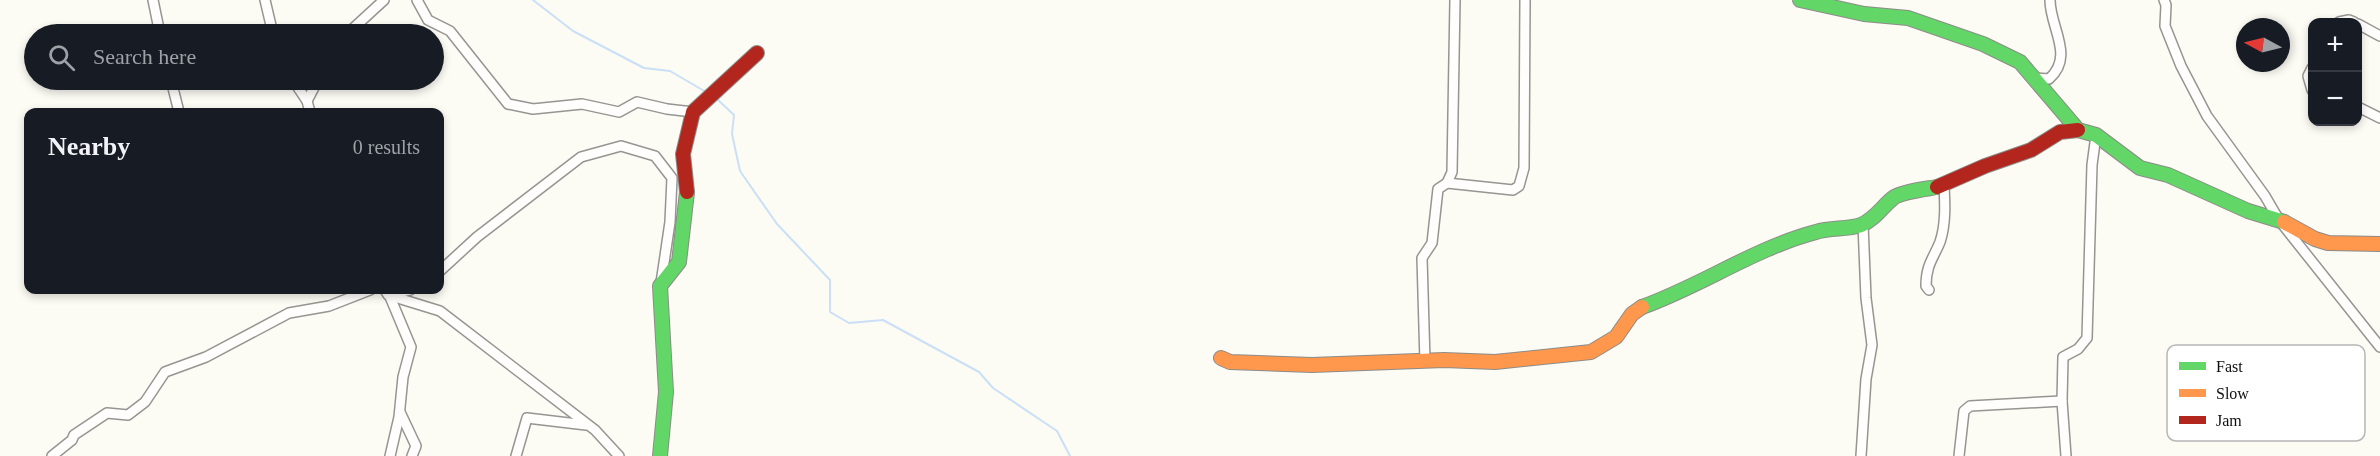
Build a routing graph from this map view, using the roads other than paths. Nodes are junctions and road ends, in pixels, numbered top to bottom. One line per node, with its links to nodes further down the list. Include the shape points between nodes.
1 (153, 0): 11 (street)
2 (265, 0): 12 (street)
3 (384, 0): 13 (street)
4 (417, 0): 14 (street, via 428,20)
5 (1455, 0): 31 (street, via 1452,172)
6 (1525, 0): 31 (street, via 1524,168 1519,186 1513,190)
7 (1800, 0): 10 (street)
8 (2050, 0): 19 (street, via 2061,60 2049,79)
9 (2164, 0): 33 (street, via 2164,26 2207,116)
10 (1825, 3): 19 (street, via 1864,14 1908,18 1943,29 2000,51)
11 (158, 24)
12 (271, 24)
13 (358, 24)
14 (436, 24)
15 (2362, 26): 17 (street)
16 (444, 28): 27 (street, via 508,104 533,109 582,104 618,112 637,102)
17 (2380, 36)
18 (757, 53): 27 (street)
19 (2035, 78): 29 (street)
20 (174, 90): 24 (street)
21 (300, 90): 23 (street)
22 (313, 90): 23 (street)
23 (307, 101): 25 (street)
24 (178, 108)
25 (309, 108)
26 (2362, 108): 28 (street)
27 (693, 112): 37 (street, via 683,154 687,189 679,261)
28 (2380, 118)
29 (2078, 130): 30 (street); 32 (street, via 2060,132 2031,150)
30 (2096, 135): 33 (street, via 2140,168 2168,175 2248,211); 45 (street, via 2087,338 2078,349 2063,357)
31 (1447, 183): 44 (street, via 1438,189 1432,243 1422,258)
32 (1944, 185): 34 (street, via 1894,197); 38 (street, via 1944,225 1926,271)
33 (2279, 220): 35 (street, via 2321,241); 42 (street)
34 (1863, 224): 44 (street, via 1817,231 1640,308 1616,337 1591,352 1495,362); 56 (street, via 1872,345)
35 (2380, 244)
36 (444, 267): 37 (street, via 581,157 621,146 655,156 672,178)
37 (660, 286): 55 (street, via 668,380)
38 (1929, 290)
39 (360, 294): 48 (street, via 329,306 289,313 206,357 165,372 145,402 129,415 107,413)
40 (388, 294): 46 (street, via 411,347)
41 (395, 294): 47 (street, via 440,311)
42 (2380, 347)
43 (1221, 358): 44 (street, via 1230,362 1312,365)
44 (1425, 362)
45 (2062, 400): 57 (street, via 1970,406 1964,411); 58 (street)
46 (399, 411): 51 (street); 52 (street, via 416,446)
47 (588, 425): 53 (street, via 527,418); 54 (street)
48 (74, 435): 49 (street); 50 (street)
49 (52, 456)
50 (67, 456)
51 (390, 456)
52 (412, 456)
53 (516, 456)
54 (619, 456)
55 (660, 456)
56 (1861, 456)
57 (1959, 456)
58 (2066, 456)

